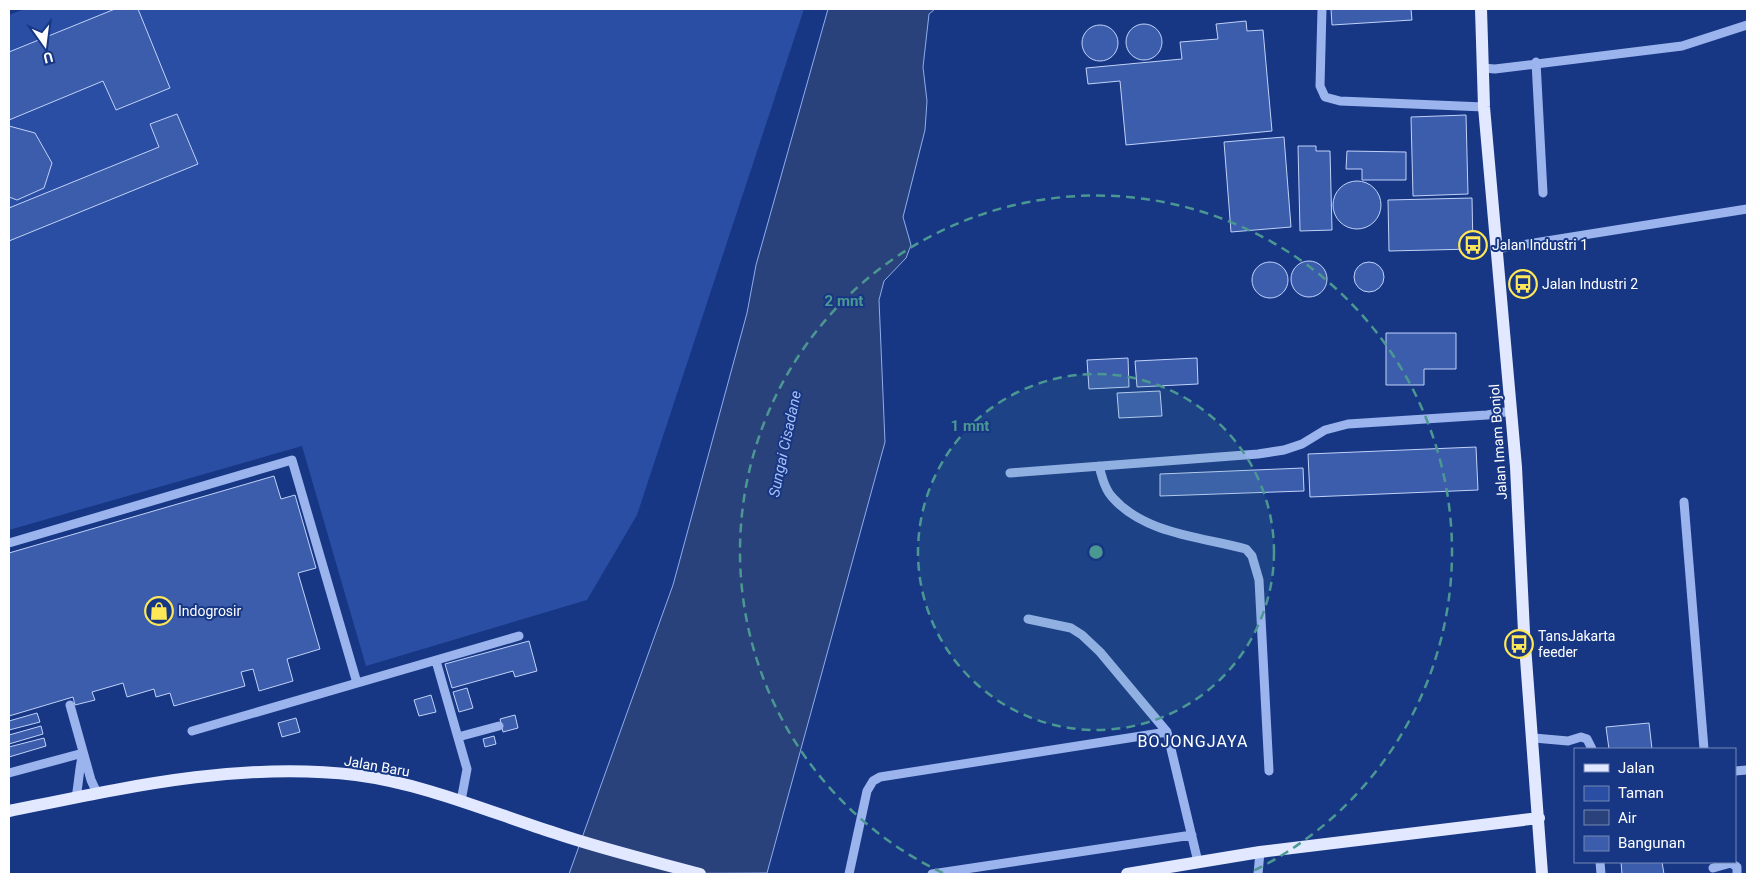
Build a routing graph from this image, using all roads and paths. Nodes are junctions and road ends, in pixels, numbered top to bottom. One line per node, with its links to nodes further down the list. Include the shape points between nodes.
1 (1322, 9): 6 (street, via 1320,86 1325,97 1340,101)
2 (1481, 9): 5 (main road, Jalan Imam Bonjol)
3 (1747, 25): 4 (street, via 1682,46)
4 (1536, 62): 5 (street); 7 (street)
5 (1482, 68): 6 (main road, Jalan Imam Bonjol)
6 (1484, 107): 9 (main road, Jalan Imam Bonjol)
7 (1544, 193)
8 (1747, 209): 9 (street)
9 (1496, 249): 10 (main road, Jalan Imam Bonjol)
10 (1511, 411): 11 (street, via 1348,424 1325,430 1284,450); 24 (main road, Jalan Imam Bonjol, via 1524,632)
11 (1099, 466): 12 (street); 28 (street, via 1112,498 1149,525 1246,549 1252,556 1258,580)
12 (1010, 474)
13 (1684, 502): 26 (street)
14 (9, 543): 18 (street, via 292,460)
15 (1028, 619): 22 (street, via 1071,628 1082,635)
16 (519, 636): 17 (street)
17 (436, 661): 18 (street); 23 (street)
18 (357, 683): 21 (street)
19 (70, 705): 27 (street)
20 (499, 726): 23 (street)
21 (192, 732)
22 (1167, 732): 35 (street); 40 (street, via 880,777 867,791)
23 (458, 737): 32 (street, via 467,769)
24 (1534, 738): 25 (street, via 1587,739); 34 (main road, Jalan Imam Bonjol)
25 (1592, 748)
26 (1704, 748)
27 (83, 754): 29 (street); 30 (street); 31 (street)
28 (1269, 771)
29 (9, 773)
30 (97, 793): 31 (main road, Jalan Baru); 32 (main road, Jalan Baru, via 208,775 283,772 356,775)
31 (76, 797): 33 (main road, Jalan Baru)
32 (461, 801): 39 (main road, Jalan Baru, via 555,834)
33 (9, 811)
34 (1539, 818): 36 (main road); 44 (main road, Jalan Imam Bonjol)
35 (1192, 835): 37 (street); 41 (street)
36 (1260, 852): 37 (main road); 43 (street)
37 (1198, 862): 42 (main road)
38 (1713, 868): 45 (street, via 1731,863 1737,867)
39 (700, 874)
40 (849, 874)
41 (932, 874)
42 (1127, 874)
43 (1258, 874)
44 (1540, 874)
45 (1737, 874)

